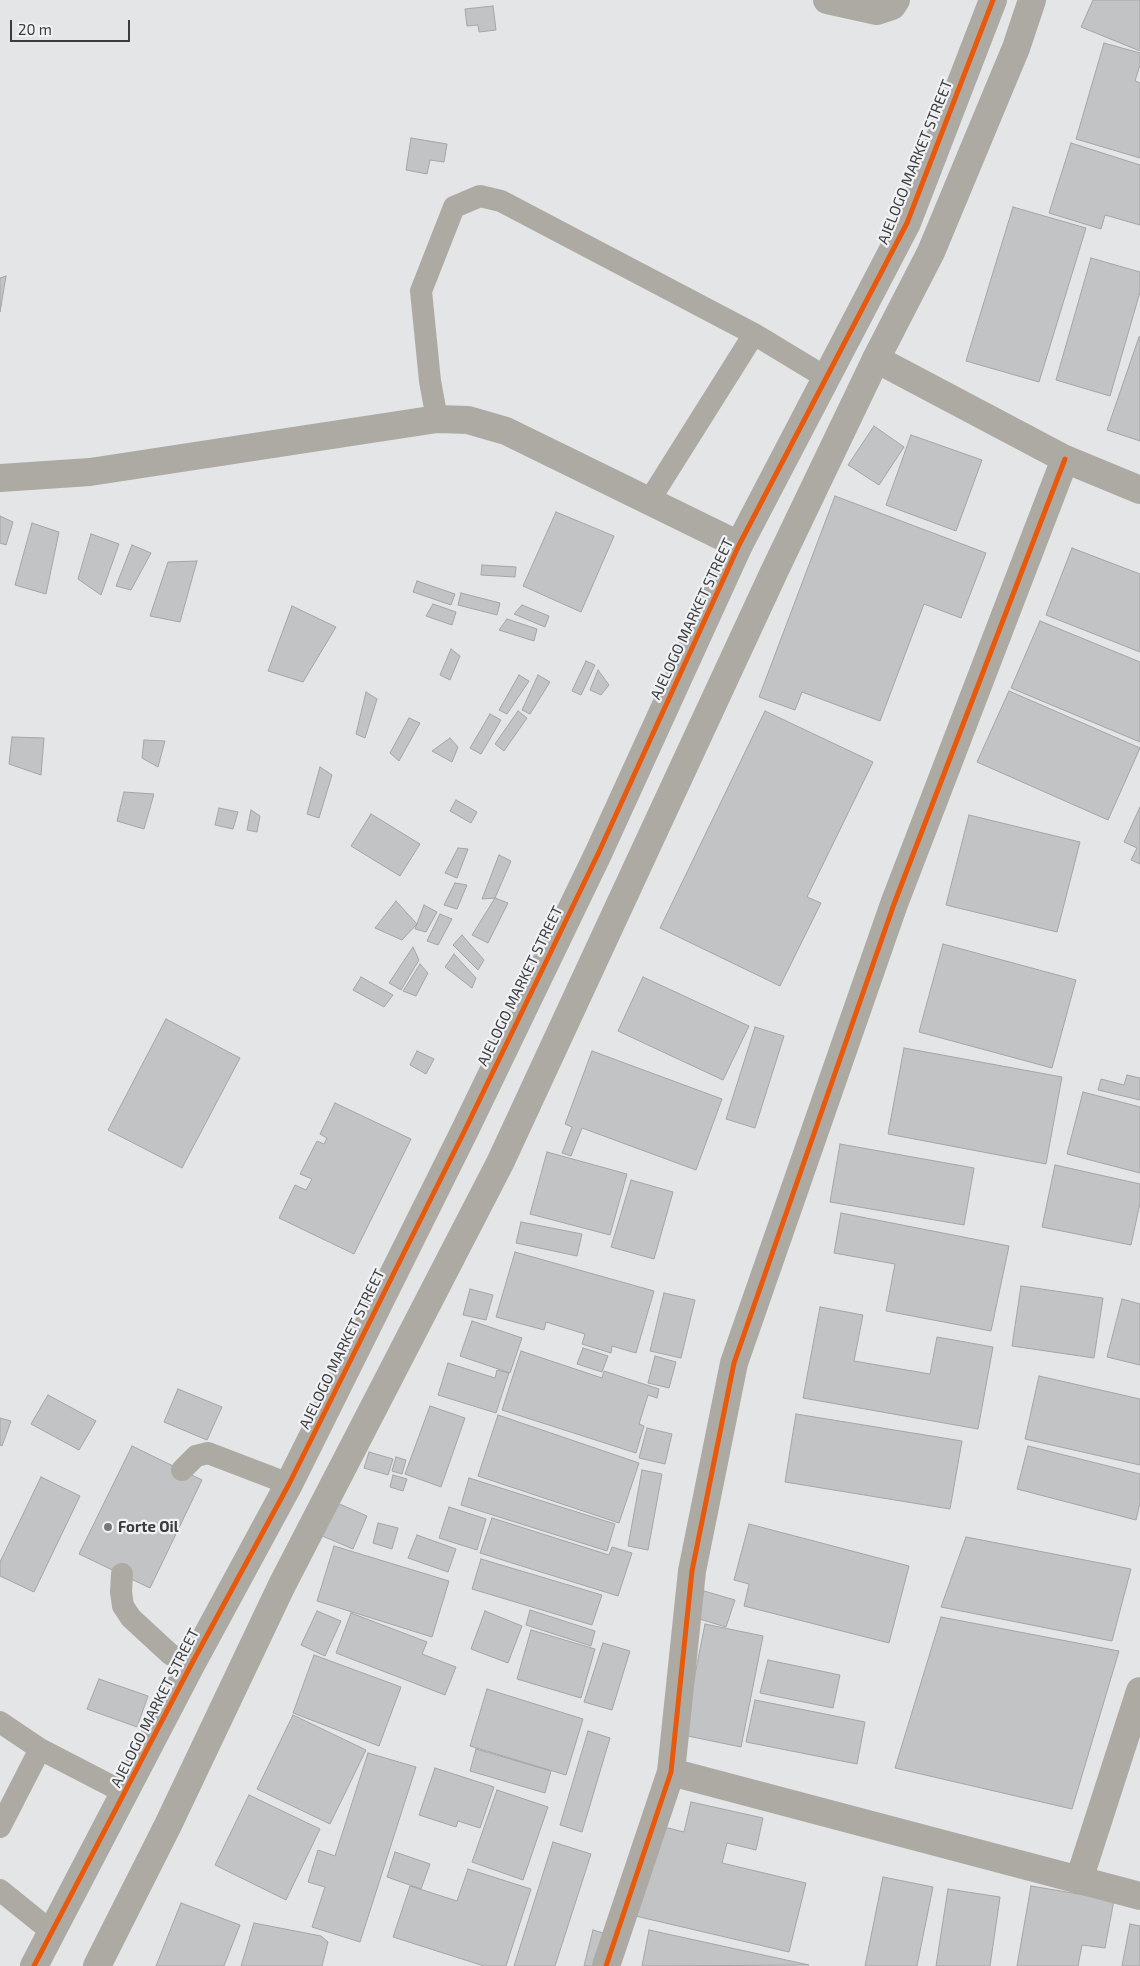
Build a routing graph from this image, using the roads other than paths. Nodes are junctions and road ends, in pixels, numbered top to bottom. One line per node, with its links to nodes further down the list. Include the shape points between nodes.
1 (827, 0): 2 (street, via 877,11 892,6)
2 (896, 0)
3 (993, 0): 7 (street, AJELOGO MARKET STREET, via 907,223)
4 (1032, 0): 6 (street, via 1016,48 931,252)
5 (754, 334): 7 (lane); 8 (lane, via 501,201 480,196 454,207 421,291); 12 (lane)
6 (876, 359): 9 (street); 29 (street, via 500,1163 282,1585)
7 (825, 377): 13 (street, AJELOGO MARKET STREET)
8 (437, 419): 10 (street, via 90,472); 12 (street, via 468,420 506,431)
9 (1065, 459): 11 (street); 21 (street, via 894,904 734,1364 692,1571)
10 (0, 478)
11 (1140, 490)
12 (649, 501): 13 (street)
13 (739, 545): 15 (street, AJELOGO MARKET STREET, via 598,854 464,1132)
14 (182, 1470): 15 (lane, via 196,1456 208,1453)
15 (288, 1484): 17 (street, AJELOGO MARKET STREET)
16 (122, 1574): 17 (lane, via 123,1606 131,1618 170,1654)
17 (191, 1665): 22 (street, AJELOGO MARKET STREET)
18 (1140, 1691): 24 (street)
19 (0, 1722): 20 (lane)
20 (40, 1749): 22 (lane); 23 (lane)
21 (671, 1772): 24 (street); 30 (street)
22 (125, 1793): 27 (street, AJELOGO MARKET STREET)
23 (0, 1827)
24 (1079, 1880): 26 (street)
25 (0, 1890): 27 (lane)
26 (1140, 1896)
27 (52, 1932): 28 (street, AJELOGO MARKET STREET)
28 (34, 1966)
29 (97, 1966)
30 (606, 1966)

